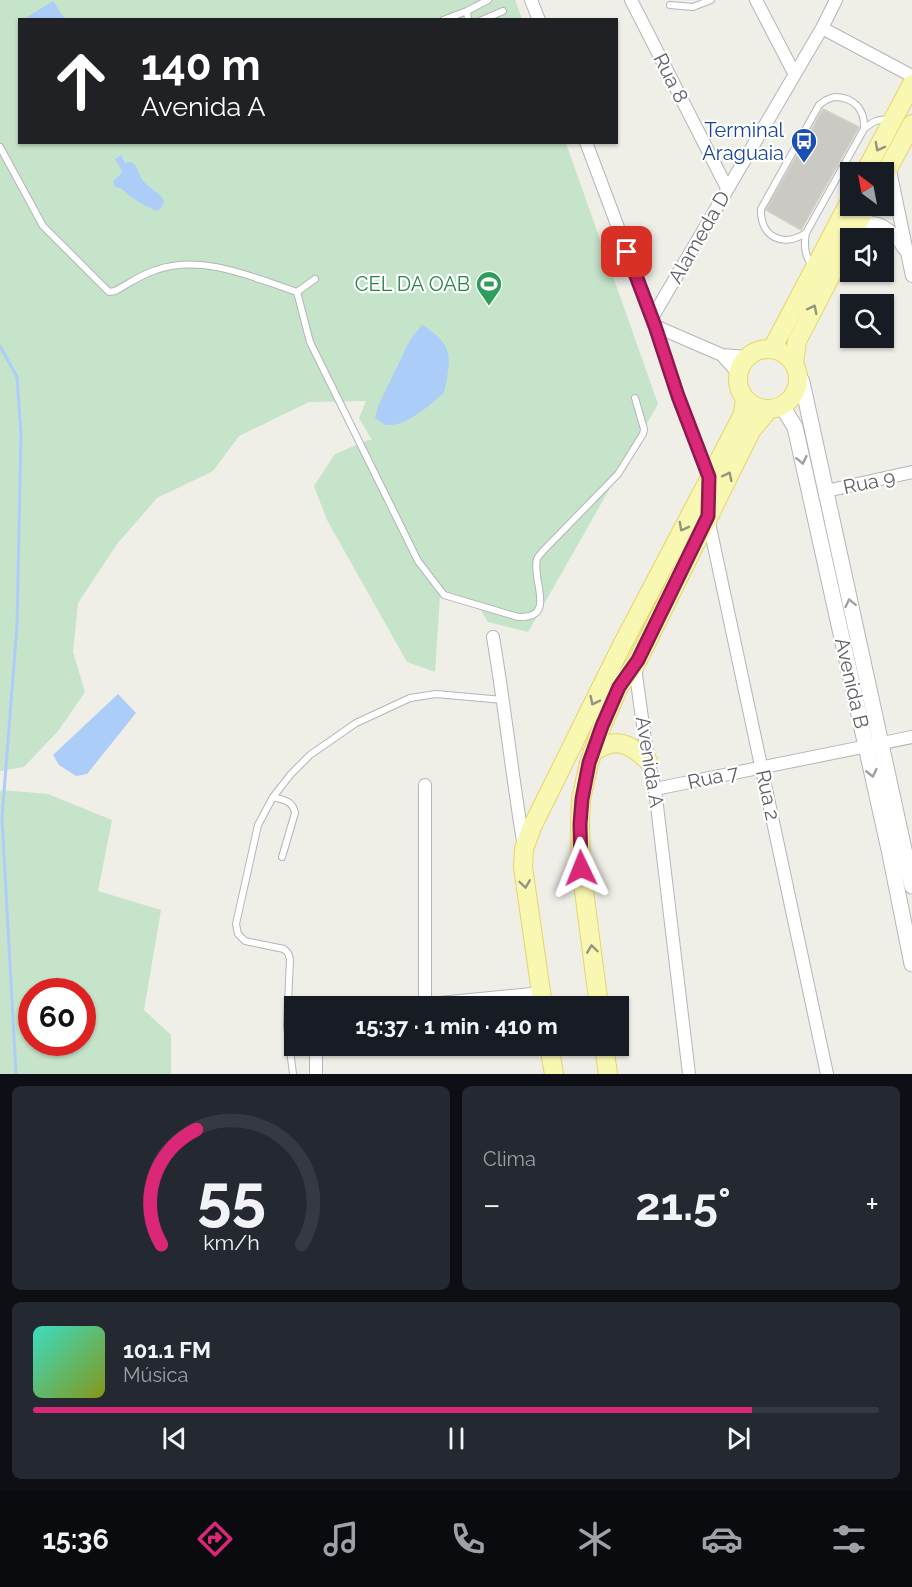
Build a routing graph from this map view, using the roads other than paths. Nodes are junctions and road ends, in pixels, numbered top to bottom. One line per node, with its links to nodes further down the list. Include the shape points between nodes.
1 (488, 0): 8 (lane)
2 (532, 0): 13 (street)
3 (631, 0): 25 (street, Rua 8)
4 (711, 0): 7 (lane, via 693,7)
5 (756, 0): 15 (street)
6 (836, 0): 14 (street, Alameda D)
7 (670, 5)
8 (466, 10): 10 (lane); 11 (lane)
9 (503, 11): 12 (lane)
10 (448, 18)
11 (468, 18)
12 (487, 18)
13 (538, 18)
14 (822, 28): 15 (street, Alameda D); 16 (street)
15 (794, 73): 25 (street, Alameda D)
16 (912, 76)
17 (912, 84): 18 (main road)
18 (893, 120): 20 (lane, via 882,119); 23 (main road, one-way to 23)
19 (912, 124): 24 (main road)
20 (864, 129): 30 (lane); 30 (lane, via 862,112 850,100 834,97 819,105 761,209 763,225 774,237 791,240)
21 (587, 144): 38 (street)
22 (0, 147): 37 (lane, via 43,226 109,292 155,270 186,263 233,270)
23 (870, 162)
24 (891, 162)
25 (727, 188): 38 (street, Alameda D)
26 (894, 202): 32 (street)
27 (842, 216): 34 (main road)
28 (857, 228): 29 (street, via 867,222)
29 (886, 228)
30 (806, 233): 34 (lane, via 806,254)
31 (894, 235): 32 (street)
32 (908, 256): 35 (street)
33 (840, 258): 41 (main road, one-way to 33, via 797,341)
34 (815, 268): 39 (main road)
35 (912, 276)
36 (315, 279): 37 (lane)
37 (297, 292): 42 (lane, via 310,342 418,561 444,595 518,616 535,614 540,601 537,559 618,474 643,434)
38 (653, 322): 40 (street); 46 (street)
39 (772, 349): 40 (main road, via 754,352); 41 (main road, via 787,355)
40 (743, 365): 43 (main road, via 738,382)
41 (796, 368): 44 (main road, via 797,388 788,401); 47 (street, Avenida B)
42 (635, 398)
43 (746, 399): 44 (main road, via 756,407); 46 (main road, via 743,414)
44 (776, 407): 48 (main road, Avenida A, one-way to 44, via 751,430); 53 (street, Avenida B, one-way to 53, via 795,427)
45 (912, 472): 47 (street, Rua 9)
46 (709, 477): 48 (street, Rua 2); 61 (main road, one-way to 61)
47 (826, 491): 53 (street, Avenida B, one-way to 47)
48 (708, 516): 50 (main road, Avenida A); 56 (street, Rua 2)
49 (493, 637): 51 (street)
50 (638, 660): 54 (main road, via 619,687); 55 (street, Avenida A, via 636,675)
51 (504, 700): 59 (lane, via 436,694 410,698 356,723 310,755); 60 (street)
52 (912, 737): 53 (street, Rua 7)
53 (873, 744): 56 (street, Rua 7); 63 (street, Avenida B); 66 (street, Avenida B, one-way to 66)
54 (592, 753): 55 (main road, via 606,745 628,744); 70 (main road, one-way to 54, via 580,847 582,799)
55 (648, 761): 58 (street, Avenida A)
56 (762, 767): 58 (street, Rua 7); 80 (street, Rua 2)
57 (424, 785): 68 (street)
58 (655, 789): 79 (street, Avenida A)
59 (273, 797): 64 (lane, via 290,803 295,813); 67 (lane, via 258,825 236,924 245,941 288,952)
60 (516, 798): 61 (street); 62 (street)
61 (536, 818): 62 (main road)
62 (524, 849): 69 (main road, one-way to 69, via 523,867)
63 (909, 853): 65 (street, Avenida B)
64 (282, 857)
65 (912, 886)
66 (912, 964)
67 (290, 996)
68 (425, 996)
69 (541, 996)
70 (598, 996)
71 (292, 1056): 75 (lane)
72 (316, 1056): 76 (street)
73 (551, 1056): 77 (main road)
74 (605, 1056): 78 (main road)
75 (293, 1074)
76 (316, 1074)
77 (554, 1074)
78 (608, 1074)
79 (689, 1074)
80 (827, 1074)

